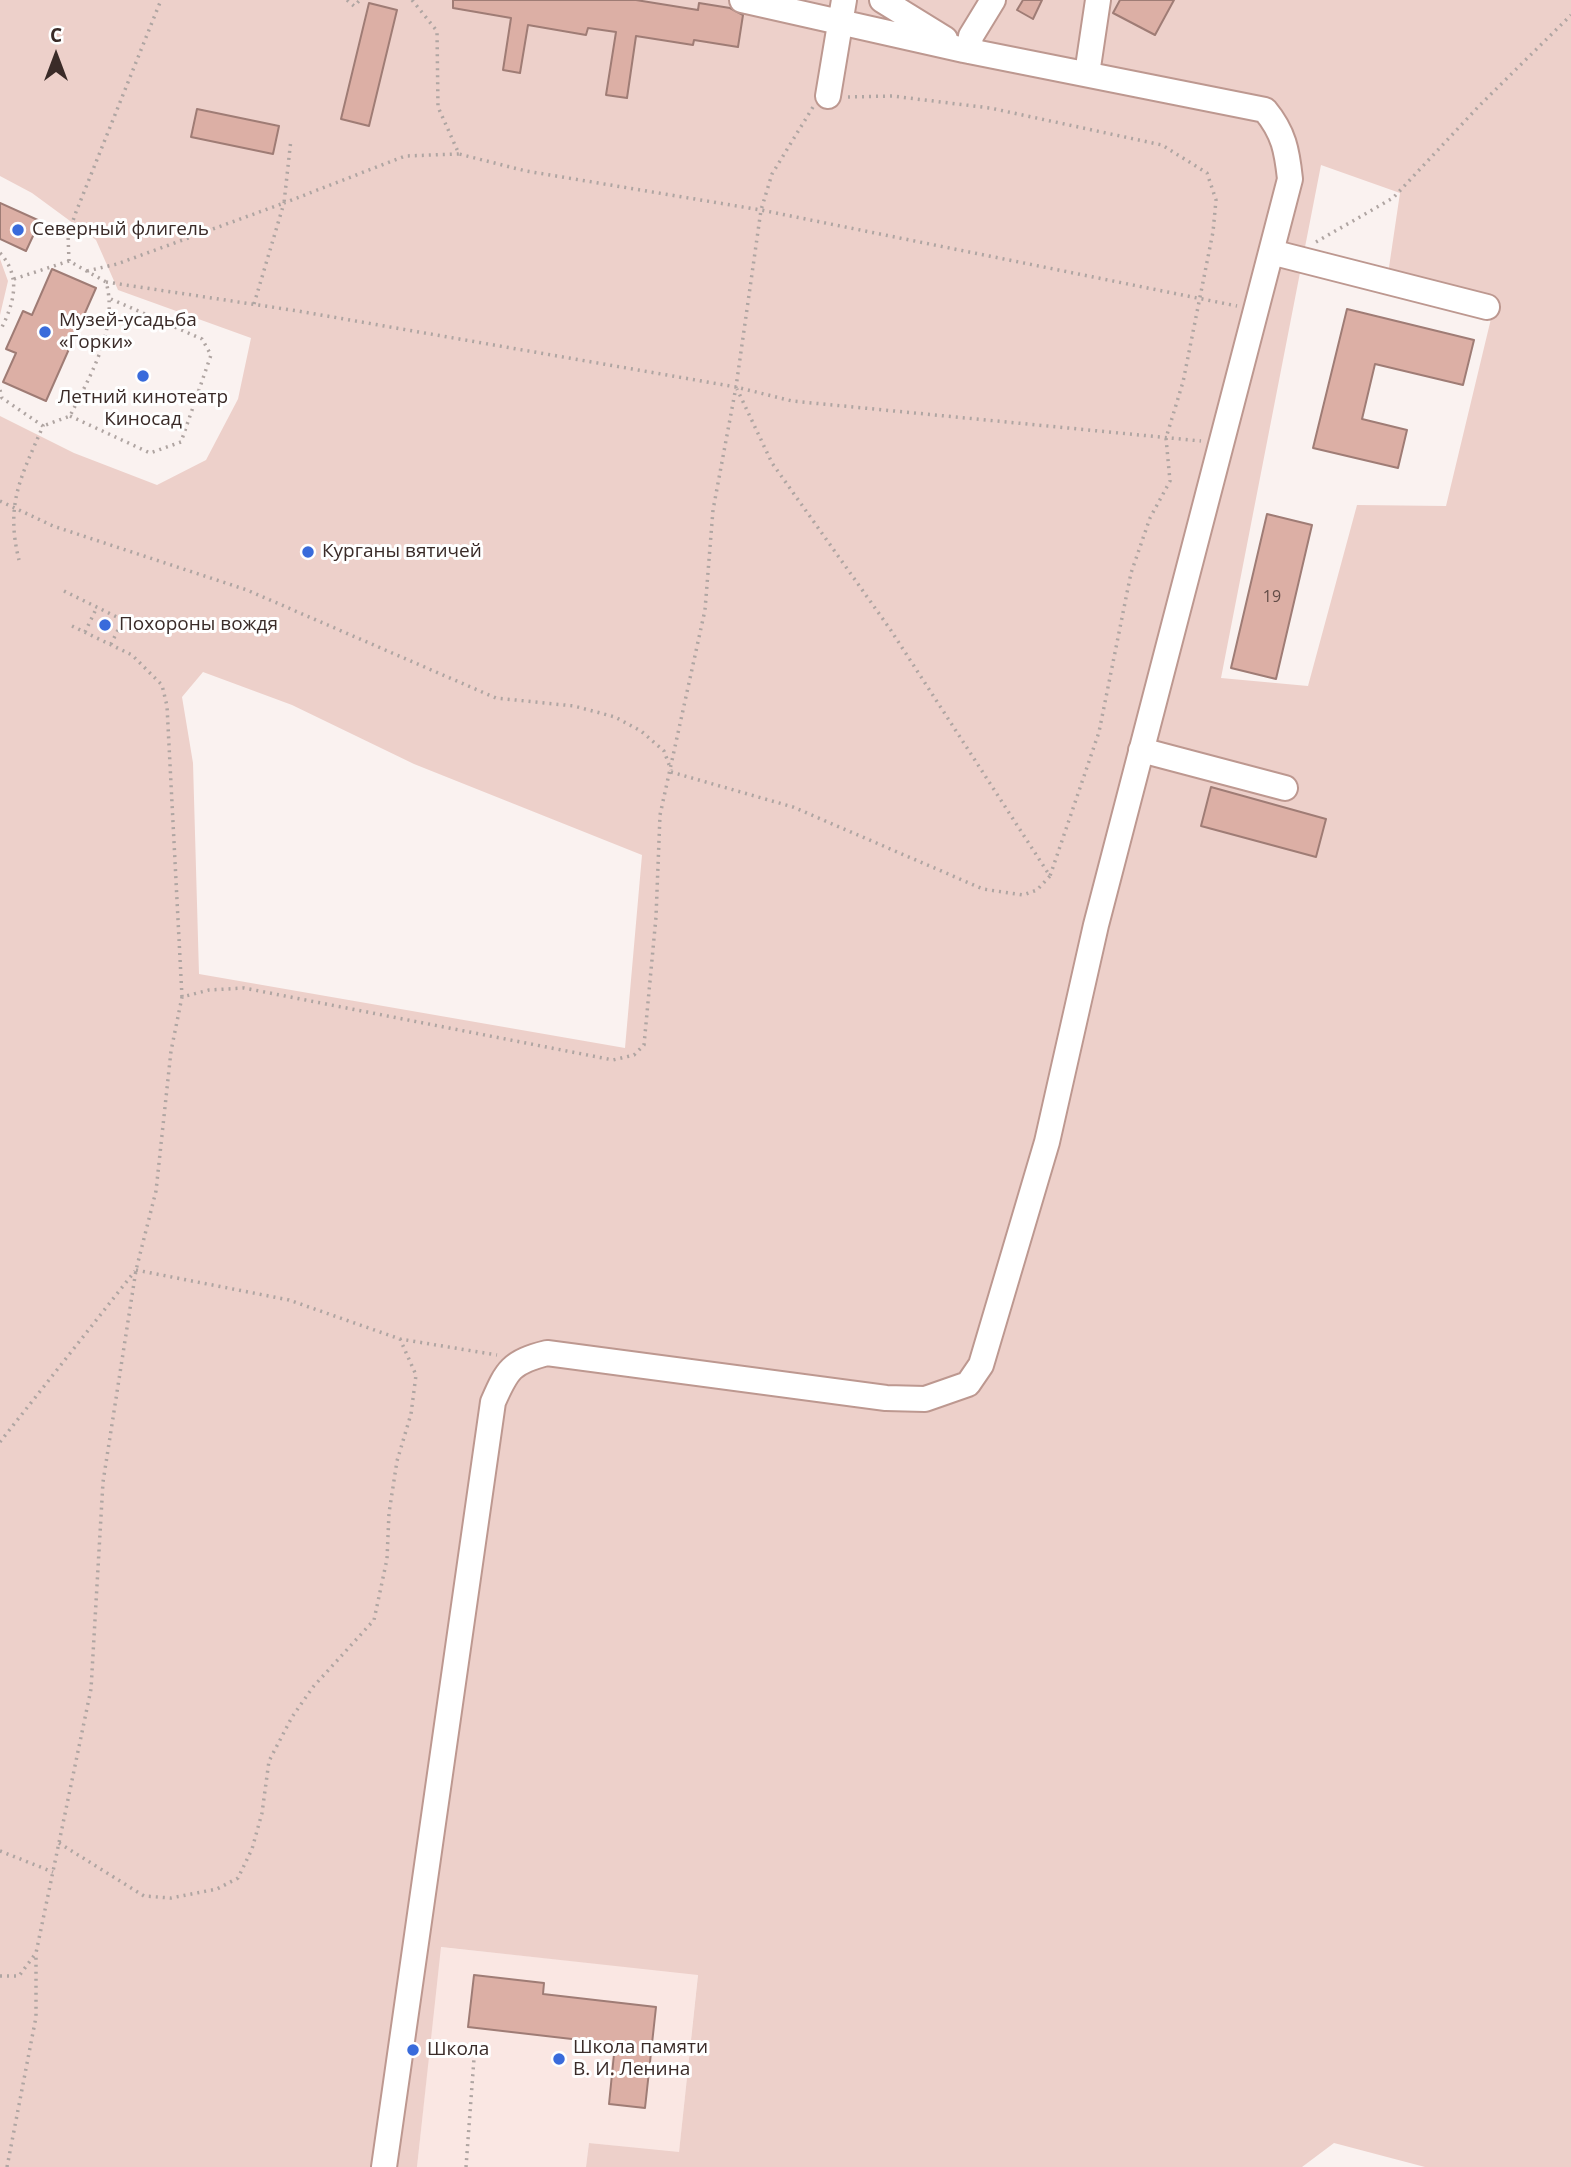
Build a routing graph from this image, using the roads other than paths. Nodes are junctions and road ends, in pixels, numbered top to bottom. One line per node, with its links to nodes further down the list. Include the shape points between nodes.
1 (741, 0): 5 (lane)
2 (882, 0): 6 (lane)
3 (993, 0): 6 (lane)
4 (1098, 0): 7 (lane)
5 (842, 11): 6 (lane); 8 (lane)
6 (966, 51): 7 (lane)
7 (1087, 74): 9 (lane, via 1265,110 1286,143 1290,180)
8 (828, 96)
9 (1279, 254): 10 (lane); 11 (lane, via 1255,310)
10 (1486, 307)
11 (1141, 750): 12 (lane); 13 (lane, via 1047,1142 981,1365 968,1384 925,1399 886,1398 547,1353 525,1358 507,1371 493,1402)
12 (1285, 788)
13 (384, 2167)

